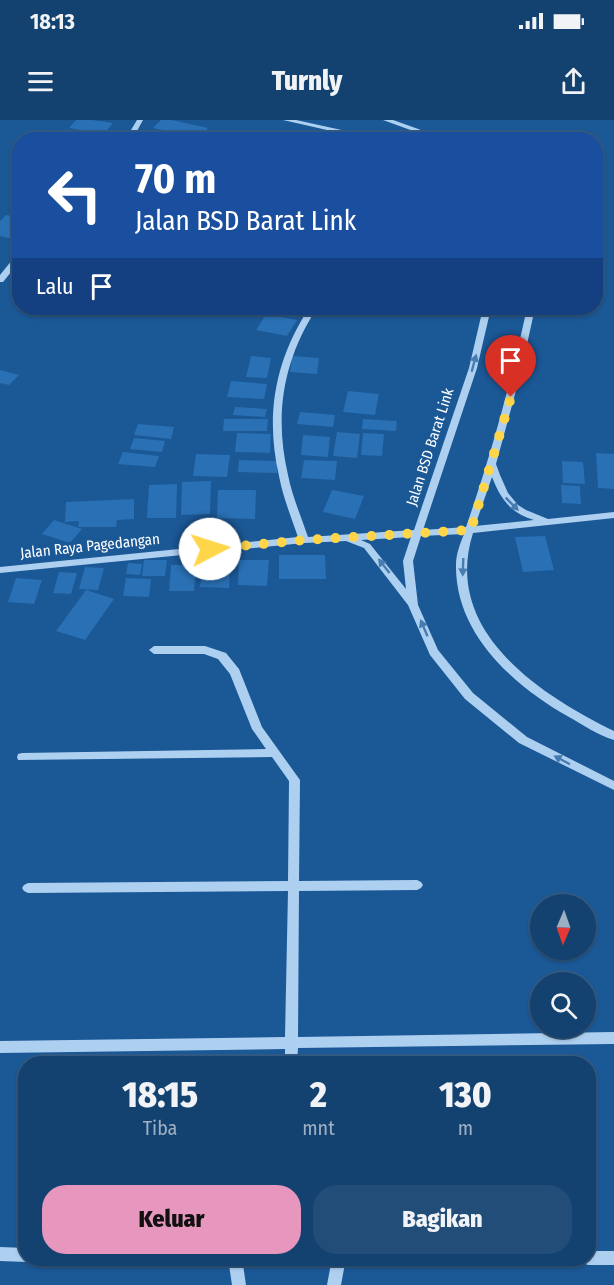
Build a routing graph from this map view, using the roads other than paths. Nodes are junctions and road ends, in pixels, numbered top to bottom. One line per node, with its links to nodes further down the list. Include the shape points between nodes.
1 (286, 120): 3 (street)
2 (386, 120): 4 (street)
3 (345, 132)
4 (428, 132)
5 (4, 270): 6 (street)
6 (0, 280)
7 (309, 315): 16 (street, via 280,375 277,402 281,466)
8 (485, 315): 14 (street, Jalan BSD Barat Link, one-way to 8, via 473,368)
9 (530, 315): 10 (street, via 518,374)
10 (491, 464): 12 (street, one-way to 12, via 509,504 526,516); 13 (street)
11 (614, 515): 12 (street, Jalan Raya Pagedangan)
12 (554, 523): 13 (street, Jalan Raya Pagedangan)
13 (471, 530): 14 (street, Jalan Raya Pagedangan); 20 (street, one-way to 20, via 461,565 466,599 484,638 513,673 558,707)
14 (417, 534): 15 (street, Jalan Raya Pagedangan); 18 (street, Jalan BSD Barat Link, via 408,561)
15 (346, 538): 16 (street, Jalan Raya Pagedangan); 18 (street, one-way to 15, via 367,546)
16 (304, 540): 17 (street, Jalan Raya Pagedangan)
17 (0, 570)
18 (413, 604): 23 (street, Jalan BSD Barat Link, one-way to 18, via 523,740 469,696 434,652)
19 (154, 650): 21 (street, via 205,650 222,656 235,672 257,729)
20 (614, 736)
21 (275, 753): 22 (street); 25 (street, via 295,780)
22 (22, 757)
23 (614, 786)
24 (417, 885): 25 (street)
25 (293, 886): 26 (street); 28 (street)
26 (28, 888)
27 (614, 1038): 28 (street)
28 (291, 1043): 29 (street); 30 (street)
29 (0, 1047)
30 (291, 1056)
31 (0, 1254): 32 (street)
32 (18, 1255)
33 (596, 1258): 34 (street)
34 (614, 1258)
35 (235, 1266): 37 (street)
36 (338, 1266): 38 (street)
37 (239, 1285)
38 (334, 1285)

